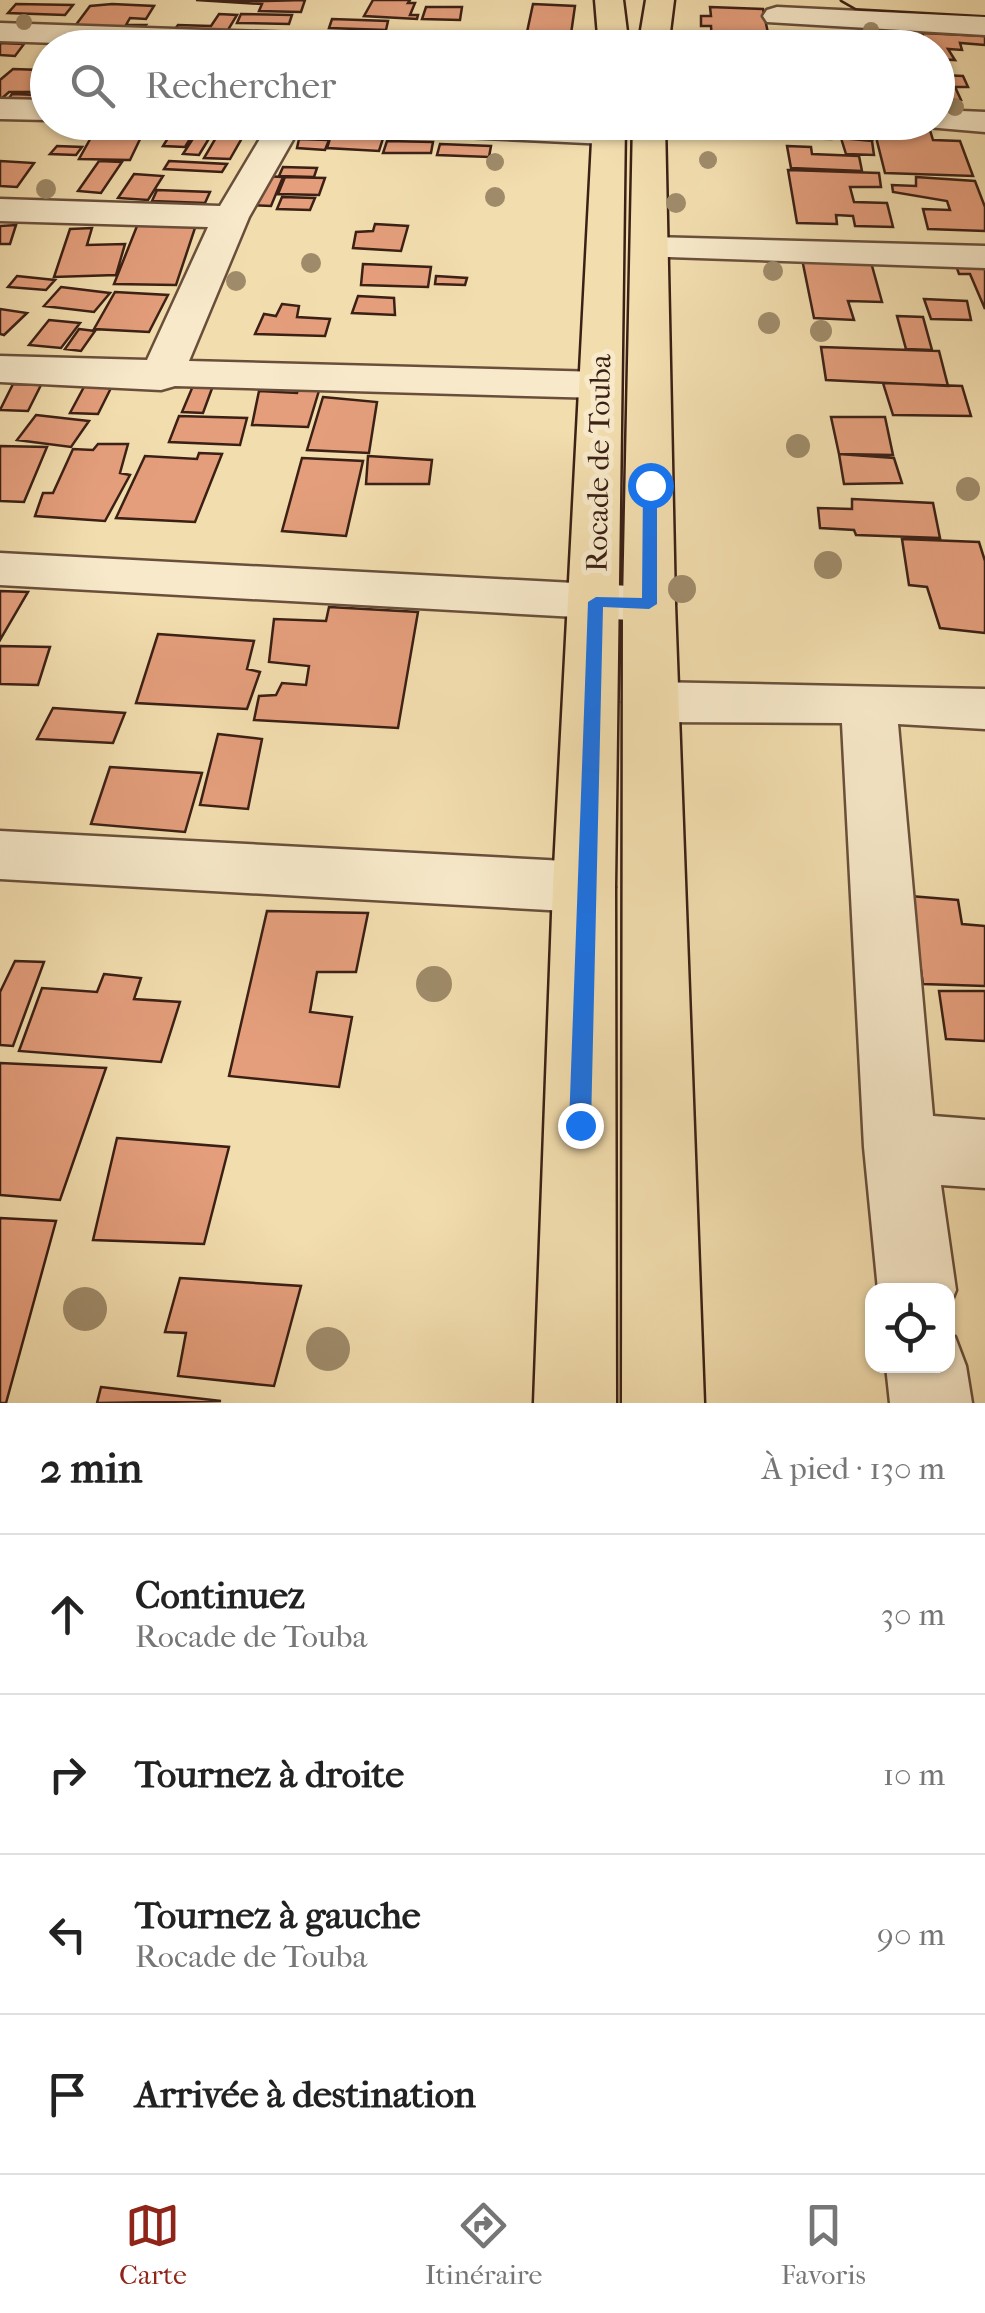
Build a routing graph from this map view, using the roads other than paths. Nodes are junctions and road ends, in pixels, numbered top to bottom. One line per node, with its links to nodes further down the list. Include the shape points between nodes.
1 (609, 0): 9 (main road)
2 (660, 0): 10 (main road)
3 (856, 0): 4 (main road)
4 (985, 7)
5 (336, 14): 8 (street)
6 (777, 16): 7 (street)
7 (985, 26)
8 (329, 30)
9 (612, 30)
10 (656, 30)
11 (0, 32): 12 (street)
12 (30, 32)
13 (0, 109): 14 (street)
14 (30, 110)
15 (955, 121): 16 (street)
16 (985, 122)
17 (276, 140): 21 (street)
18 (620, 140): 26 (main road, Rocade de Touba)
19 (625, 140): 22 (main road, Rocade de Touba)
20 (0, 210): 21 (street)
21 (231, 217): 25 (street)
22 (652, 248): 23 (street); 28 (main road, Rocade de Touba)
23 (985, 257)
24 (0, 369): 25 (street)
25 (161, 376): 26 (street)
26 (600, 385): 28 (main road, Rocade de Touba)
27 (0, 570): 28 (street)
28 (622, 603): 29 (main road, Rocade de Touba); 33 (main road, Rocade de Touba)
29 (651, 702): 30 (street); 39 (main road, Rocade de Touba)
30 (869, 703): 31 (street); 34 (street)
31 (985, 709)
32 (0, 855): 33 (street)
33 (584, 887): 38 (main road, Rocade de Touba)
34 (900, 1147): 35 (street); 36 (street)
35 (985, 1154)
36 (916, 1283)
37 (927, 1373): 40 (street)
38 (575, 1403)
39 (663, 1403)
40 (930, 1403)

